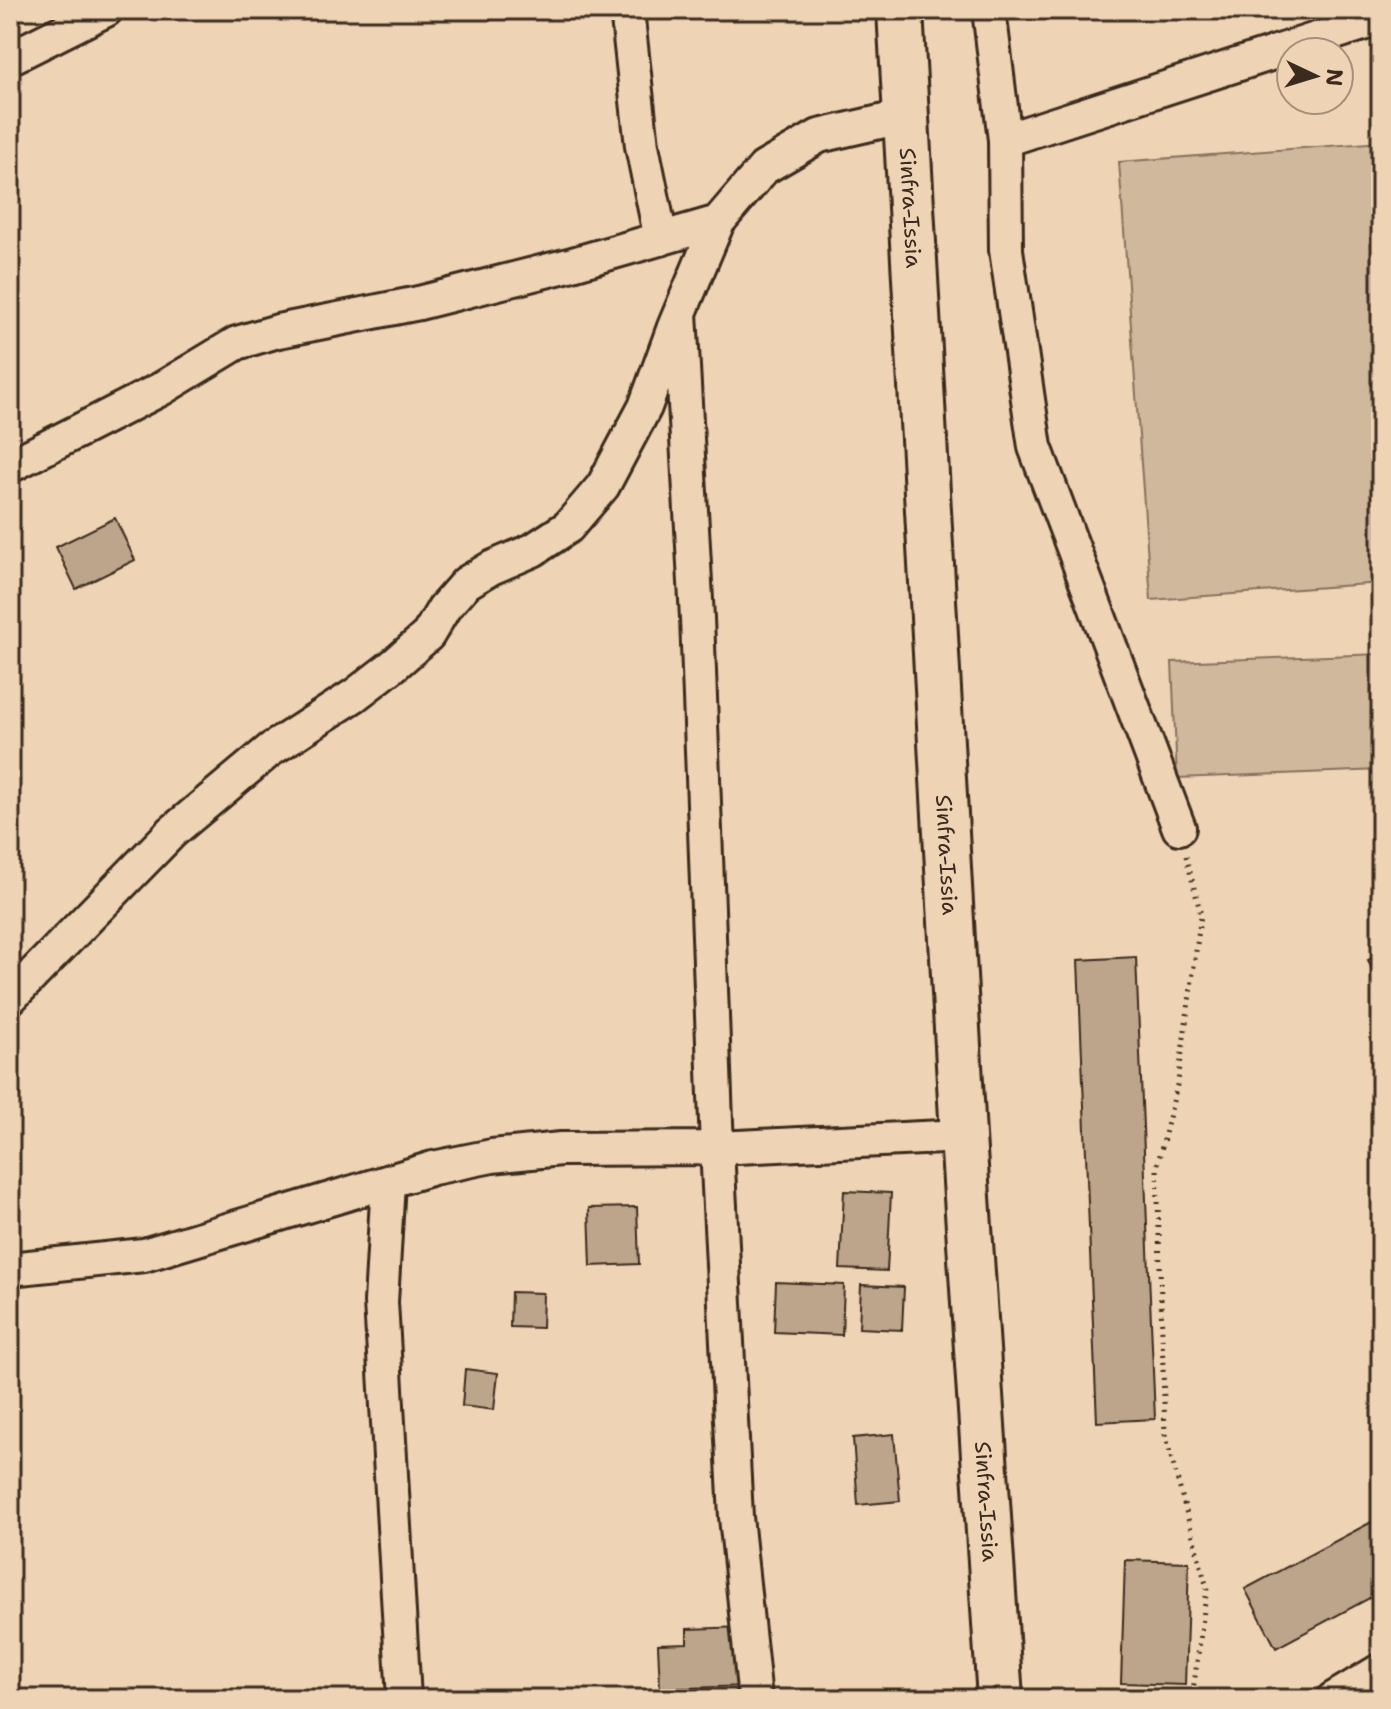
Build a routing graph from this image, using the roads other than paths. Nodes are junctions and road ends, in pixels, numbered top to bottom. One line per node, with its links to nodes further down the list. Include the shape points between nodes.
1 (106, 10): 6 (street)
2 (627, 10): 10 (street, via 642,146)
3 (900, 10): 7 (main road, Sinfra-Issia)
4 (989, 10): 8 (street)
5 (1381, 18): 8 (street)
6 (10, 58)
7 (906, 116): 9 (street, via 819,136 764,168); 15 (main road, Sinfra-Issia)
8 (1005, 140): 13 (street, via 1006,250 1035,447)
9 (718, 222): 10 (street); 11 (street)
10 (661, 239): 12 (street, via 419,303 237,343 161,389)
11 (680, 313): 14 (street, via 626,447 603,486 568,527 466,583 428,635 394,665 270,750 172,832); 16 (street)
12 (10, 466)
13 (1179, 828)
14 (10, 998)
15 (963, 1136): 16 (street); 22 (main road, Sinfra-Issia)
16 (717, 1148): 17 (street, via 561,1149 492,1156); 21 (street, via 736,1517)
17 (388, 1182): 18 (street, via 144,1255); 20 (street, via 381,1302)
18 (10, 1269)
19 (1381, 1670): 23 (street)
20 (404, 1699)
21 (755, 1699)
22 (1000, 1699)
23 (1333, 1699)

